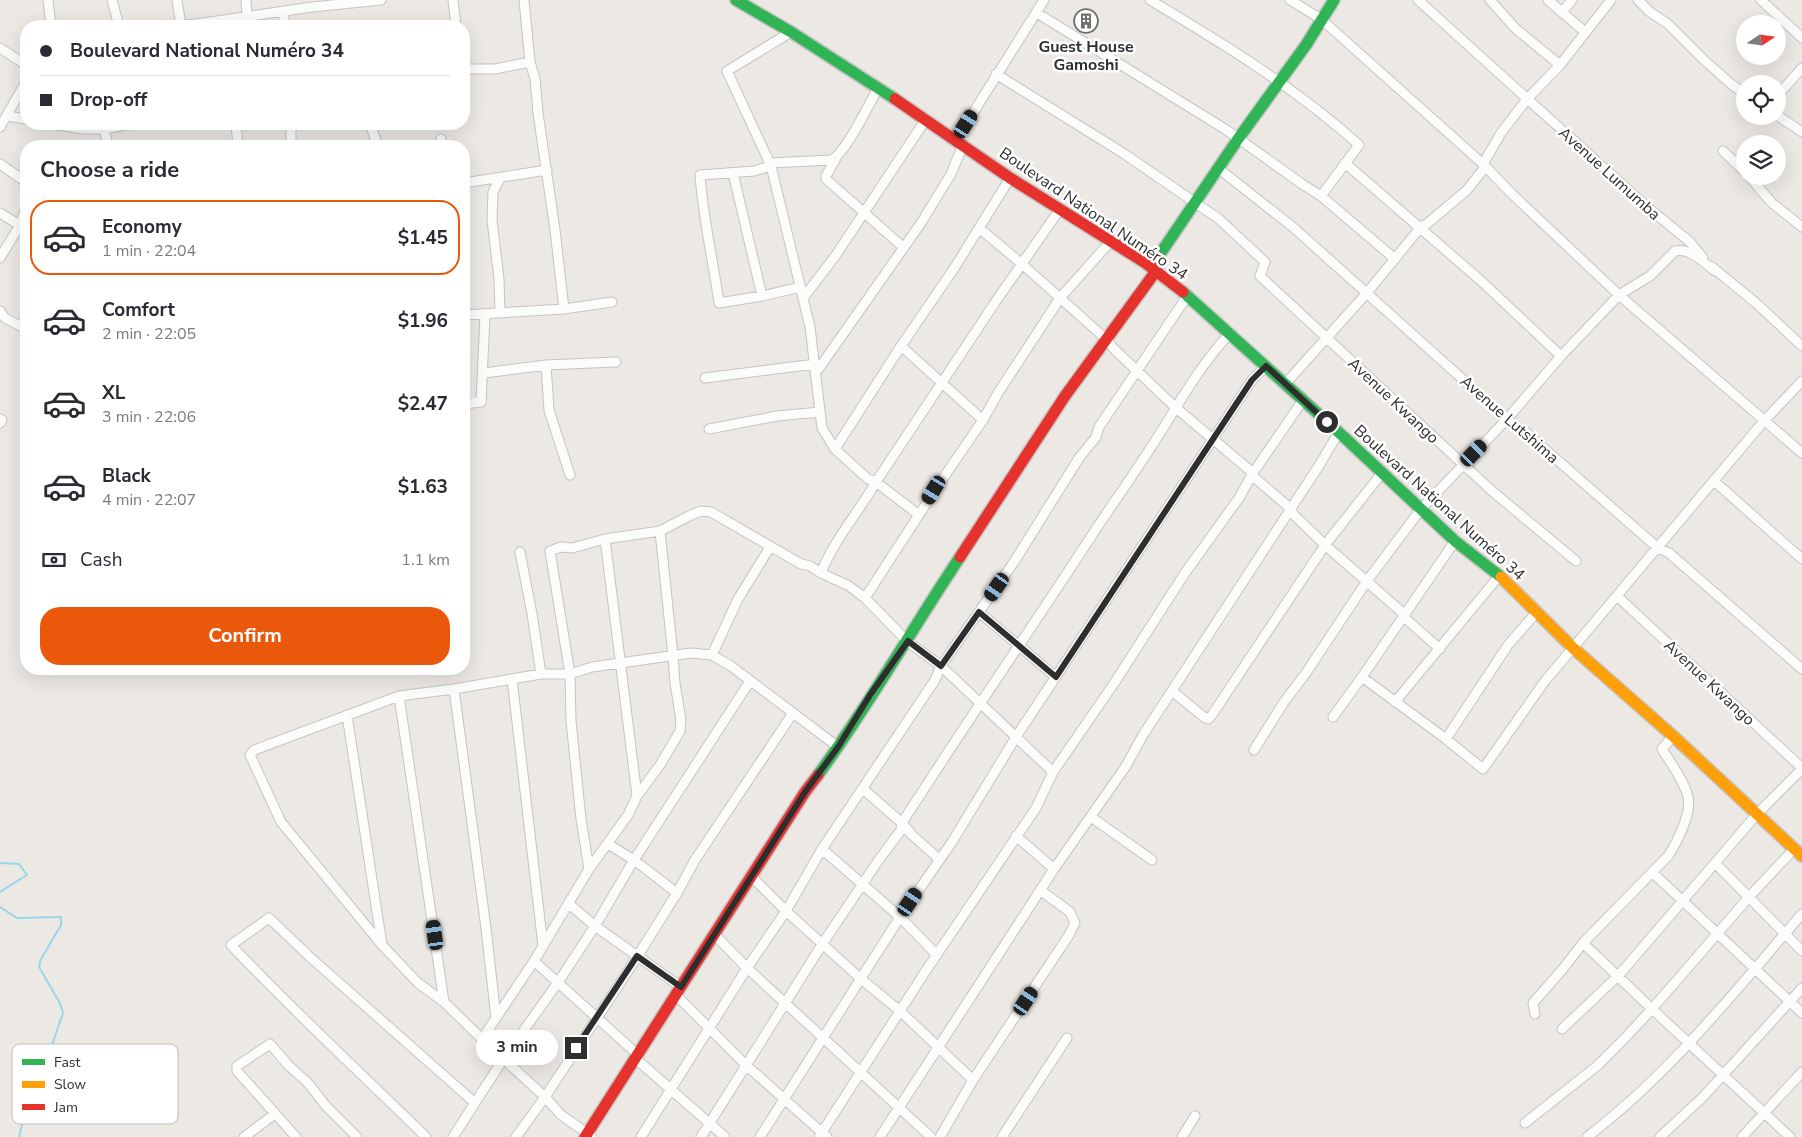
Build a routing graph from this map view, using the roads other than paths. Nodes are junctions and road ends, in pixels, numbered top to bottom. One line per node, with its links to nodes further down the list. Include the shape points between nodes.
1 (48, 0): 26 (street)
2 (112, 0): 27 (street)
3 (178, 0): 28 (street)
4 (246, 0): 24 (street)
5 (381, 0): 20 (street)
6 (453, 0): 31 (street)
7 (524, 0): 37 (street)
8 (736, 0): 32 (main road, Boulevard National Numéro 34)
9 (1044, 0): 23 (street)
10 (1150, 0): 42 (street)
11 (1290, 0): 25 (street)
12 (1334, 0): 25 (main road)
13 (1418, 0): 47 (street, Avenue Lumumba)
14 (1490, 0): 38 (street, via 1516,29)
15 (1548, 0): 22 (street)
16 (1572, 0): 22 (street)
17 (1611, 0): 33 (street)
18 (1638, 0): 45 (street)
19 (1761, 0): 34 (street)
20 (312, 3): 21 (street)
21 (284, 12): 24 (street); 30 (street)
22 (1562, 12): 33 (street)
23 (1037, 13): 41 (street); 54 (street)
24 (247, 16): 29 (street)
25 (1320, 19): 42 (main road, via 1306,46); 62 (street)
26 (50, 20)
27 (117, 20)
28 (180, 20)
29 (234, 20)
30 (284, 20)
31 (455, 20)
32 (791, 32): 44 (main road, Boulevard National Numéro 34); 61 (street, via 727,71)
33 (1585, 32): 38 (street)
34 (1802, 38)
35 (0, 48): 36 (street)
36 (20, 61)
37 (530, 62): 40 (street, via 495,69); 64 (street)
38 (1560, 65): 47 (street)
39 (1802, 68): 43 (street)
40 (470, 69)
41 (996, 74): 55 (street); 72 (street, via 1123,153)
42 (1278, 82): 54 (main road); 58 (street, via 1330,119 1359,145)
43 (1786, 86)
44 (878, 88): 50 (main road, Boulevard National Numéro 34); 57 (street)
45 (1736, 88)
46 (20, 93): 48 (street)
47 (1527, 99): 62 (street, via 1501,133); 87 (street, Avenue Lumumba, via 1690,242)
48 (7, 116): 49 (street); 52 (street)
49 (20, 118)
50 (926, 119): 55 (main road, Boulevard National Numéro 34); 74 (street)
51 (1786, 121): 53 (street)
52 (0, 128)
53 (1802, 132)
54 (1238, 139): 63 (main road); 71 (street)
55 (959, 142): 68 (main road, Boulevard National Numéro 34); 82 (street, via 951,174)
56 (1723, 151): 59 (street)
57 (836, 158): 61 (street); 74 (street, via 826,179)
58 (1345, 163): 71 (street); 79 (street)
59 (1736, 163)
60 (0, 164): 66 (street)
61 (771, 164): 65 (street, via 754,171); 88 (street)
62 (1484, 165): 79 (street, via 1466,190); 91 (street)
63 (1218, 168): 72 (main road); 89 (street, Avenue Lutshima, via 1294,228)
64 (547, 170): 67 (street); 96 (street)
65 (734, 173): 92 (street); 92 (street, via 700,175 719,303)
66 (20, 178)
67 (500, 178): 69 (street); 97 (street, via 493,192 492,220)
68 (1010, 178): 73 (main road, Boulevard National Numéro 34); 78 (street)
69 (470, 182)
70 (1757, 185): 77 (street, via 1772,203)
71 (1321, 196): 84 (street)
72 (1194, 203): 86 (main road, via 1162,249 1156,261); 103 (street, Avenue Kwango, via 1219,219 1265,262 1260,276)
73 (1060, 209): 81 (main road, Boulevard National Numéro 34); 85 (street)
74 (863, 211): 82 (street); 93 (street, via 836,255)
75 (0, 213): 76 (street)
76 (20, 225)
77 (1802, 227)
78 (979, 228): 85 (street); 105 (street)
79 (1420, 228): 84 (street); 107 (street)
80 (20, 231): 83 (street)
81 (1110, 242): 86 (main road, Boulevard National Numéro 34); 94 (street)
82 (903, 247): 111 (street)
83 (0, 258)
84 (1395, 259): 89 (street)
85 (1022, 264): 94 (street); 116 (street)
86 (1156, 271): 90 (main road, Boulevard National Numéro 34); 104 (main road)
87 (1715, 271): 91 (street, via 1687,251 1675,251 1650,276); 106 (street, Avenue Lumumba, via 1756,303)
88 (801, 287): 92 (street); 93 (street)
89 (1366, 294): 103 (street); 123 (street, Avenue Lutshima)
90 (1188, 295): 102 (main road, Boulevard National Numéro 34); 112 (street)
91 (1619, 295): 107 (street); 125 (street)
92 (762, 296)
93 (804, 297): 111 (street)
94 (1060, 298): 104 (street); 124 (street)
95 (612, 302): 96 (street)
96 (564, 309): 97 (street)
97 (500, 313): 99 (street)
98 (470, 315): 99 (street)
99 (485, 315): 113 (street)
100 (2, 318): 101 (street)
101 (20, 326)
102 (1230, 333): 110 (main road, Boulevard National Numéro 34); 120 (street)
103 (1326, 337): 117 (street); 132 (street, Avenue Kwango)
104 (1106, 339): 112 (street); 158 (main road, via 1065,396)
105 (901, 346): 116 (street); 130 (street)
106 (1802, 346)
107 (1561, 356): 123 (street)
108 (616, 362): 109 (street)
109 (546, 365): 113 (street); 135 (street, via 549,410)
110 (1266, 366): 117 (main road, Boulevard National Numéro 34); 129 (street, via 1252,380)
111 (815, 369): 114 (street); 121 (street)
112 (1138, 371): 120 (street); 155 (street)
113 (484, 374): 119 (street, via 481,402)
114 (705, 378)
115 (1802, 381): 125 (street)
116 (942, 382): 124 (street); 137 (street)
117 (1285, 384): 118 (main road, Boulevard National Numéro 34)
118 (1303, 400): 128 (main road, Boulevard National Numéro 34); 133 (street)
119 (470, 403)
120 (1175, 407): 129 (street); 159 (street)
121 (820, 412): 127 (street, via 777,416); 130 (street, via 822,428)
122 (0, 419): 126 (street)
123 (1507, 419): 132 (street); 146 (street, Avenue Lutshima)
124 (984, 420): 140 (street)
125 (1764, 421): 131 (street); 136 (street)
126 (0, 423)
127 (709, 429)
128 (1339, 432): 134 (main road, Boulevard National Numéro 34); 138 (street)
129 (1213, 439): 133 (street); 169 (street)
130 (834, 449): 137 (street, via 868,479)
131 (1802, 454)
132 (1463, 465): 139 (street); 149 (street, Avenue Kwango)
133 (1253, 473): 138 (street); 187 (street)
134 (1382, 473): 139 (main road, Boulevard National Numéro 34); 144 (street)
135 (570, 475)
136 (1714, 481): 146 (street); 148 (street)
137 (876, 482): 140 (street); 150 (street, via 834,546)
138 (1291, 509): 144 (street); 174 (street)
139 (1421, 509): 143 (main road, Boulevard National Numéro 34); 152 (street)
140 (919, 516): 154 (street)
141 (660, 531): 142 (street); 145 (street, via 701,511 710,512); 163 (street)
142 (605, 539): 164 (street); 168 (street, via 550,551)
143 (1455, 541): 151 (main road, Boulevard National Numéro 34); 157 (street)
144 (1325, 545): 152 (street); 174 (street, via 1208,719)
145 (770, 547): 150 (street); 162 (street, via 738,599)
146 (1658, 548): 153 (street); 166 (street, Avenue Lutshima, via 1669,553)
147 (520, 552): 167 (street)
148 (1802, 559)
149 (1576, 561)
150 (821, 573): 154 (street, via 850,586)
151 (1499, 576): 156 (main road, Boulevard National Numéro 34); 161 (street)
152 (1367, 581): 157 (street); 185 (street)
153 (1617, 596): 160 (street); 186 (street, Avenue Kwango)
154 (866, 598): 158 (street)
155 (979, 612): 159 (street); 165 (street)
156 (1536, 613): 160 (main road, Boulevard National Numéro 34); 183 (street, via 1508,646)
157 (1404, 614): 161 (street); 170 (street)
158 (908, 641): 165 (street); 184 (main road)
159 (1019, 646): 169 (street); 177 (street)
160 (1574, 648): 181 (main road, Boulevard National Numéro 34); 183 (street, via 1545,680 1483,769)
161 (1440, 649): 176 (street)
162 (712, 655): 163 (street); 172 (street)
163 (673, 656): 164 (street); 189 (street, via 680,731)
164 (621, 664): 168 (street, via 592,667); 189 (street)
165 (941, 666): 177 (street); 188 (street, via 936,680)
166 (1802, 669)
167 (541, 674): 168 (street); 171 (street)
168 (570, 674): 202 (street, via 571,721)
169 (1056, 677): 182 (street)
170 (1362, 677): 176 (street); 180 (street)
171 (512, 679): 173 (street); 221 (street)
172 (750, 680): 178 (street); 198 (street)
173 (454, 690): 175 (street); 241 (street)
174 (1172, 691): 191 (street)
175 (399, 696): 179 (street); 233 (street)
176 (1395, 702): 183 (street)
177 (980, 703): 182 (street); 192 (street)
178 (793, 714): 184 (street); 207 (street, via 695,860)
179 (347, 715): 220 (street); 220 (street, via 254,750 250,755 281,822)
180 (1333, 717)
181 (1673, 736): 190 (main road, Boulevard National Numéro 34); 203 (street, via 1662,749 1684,786 1688,805 1678,840)
182 (1016, 737): 187 (street); 197 (street)
183 (1446, 739)
184 (838, 747): 204 (main road)
185 (1254, 750)
186 (1802, 769): 190 (street)
187 (1053, 772): 193 (street, via 1036,808)
188 (863, 789): 192 (street); 195 (street)
189 (637, 796): 194 (street)
190 (1757, 814): 196 (main road, Boulevard National Numéro 34); 200 (street)
191 (1092, 817): 199 (street); 201 (street)
192 (902, 823): 197 (street); 205 (street, via 901,830)
193 (1016, 836): 201 (street); 223 (street)
194 (608, 844): 198 (street); 202 (street)
195 (822, 849): 205 (street); 211 (street)
196 (1798, 853): 208 (street)
197 (939, 859): 213 (street)
198 (634, 860): 207 (street); 214 (street)
199 (1152, 860)
200 (1715, 863): 208 (street); 209 (street)
201 (1054, 869): 206 (street)
202 (589, 870): 210 (street)
203 (1653, 873): 209 (street); 218 (street)
204 (751, 876): 211 (street); 215 (main road)
205 (862, 884): 213 (street); 219 (street)
206 (1040, 890): 248 (street); 255 (street, via 1070,912 1075,923)
207 (677, 894): 224 (street)
208 (1749, 897): 216 (street); 217 (street)
209 (1683, 900): 217 (street); 228 (street)
210 (569, 904): 214 (street); 221 (street)
211 (786, 910): 219 (street); 226 (street)
212 (1802, 914): 216 (street)
213 (900, 917): 223 (street); 229 (street)
214 (595, 926): 224 (street); 230 (street)
215 (714, 934): 226 (street); 232 (main road)
216 (1784, 934): 222 (street); 227 (street)
217 (1717, 935): 227 (street); 236 (street)
218 (1583, 943): 228 (street); 239 (street, via 1533,1003)
219 (823, 944): 229 (street); 235 (street)
220 (382, 945): 233 (street, via 418,983)
221 (543, 946): 225 (street)
222 (1802, 950)
223 (937, 955): 237 (street)
224 (637, 956): 232 (street); 240 (street)
225 (534, 961): 230 (street); 241 (street)
226 (747, 968): 235 (street); 242 (street)
227 (1754, 969): 234 (street); 247 (street)
228 (1619, 975): 236 (street); 243 (street)
229 (860, 979): 237 (street); 244 (street)
230 (558, 981): 240 (street); 250 (street)
231 (1802, 988): 234 (street)
232 (678, 991): 242 (street); 249 (main road)
233 (444, 1002): 246 (street)
234 (1789, 1002): 238 (street); 254 (street)
235 (785, 1003): 244 (street); 251 (street)
236 (1652, 1009): 247 (street); 265 (street, via 1597,1066)
237 (900, 1011): 248 (street); 252 (street)
238 (1802, 1013)
239 (1535, 1014)
240 (597, 1016): 249 (street); 257 (street)
241 (496, 1018): 246 (street)
242 (710, 1028): 251 (street); 256 (street)
243 (1562, 1029)
244 (822, 1038): 252 (street); 258 (street)
245 (1068, 1038): 281 (street)
246 (482, 1039): 250 (street)
247 (1689, 1042): 254 (street); 283 (street, via 1615,1115)
248 (937, 1046): 255 (street); 260 (street)
249 (636, 1056): 256 (street); 267 (main road)
250 (504, 1058): 257 (street); 259 (street)
251 (747, 1066): 258 (street); 264 (street)
252 (859, 1072): 260 (street); 266 (street)
253 (1802, 1072): 261 (street)
254 (1724, 1076): 261 (street); 284 (street)
255 (973, 1080): 280 (street)
256 (670, 1089): 264 (street); 274 (street)
257 (545, 1097): 267 (street, via 561,1115); 273 (street)
258 (784, 1100): 266 (street); 277 (street)
259 (475, 1103): 271 (street, via 269,918 230,945); 272 (street)
260 (898, 1108): 278 (street); 279 (street)
261 (1764, 1112): 285 (street); 286 (street)
262 (275, 1114): 268 (street); 269 (street); 270 (street, via 236,1069 270,1044)
263 (1195, 1116): 282 (street)
264 (709, 1122): 275 (street); 276 (street)
265 (1525, 1123)
266 (822, 1135)
267 (589, 1136)
268 (244, 1137)
269 (296, 1137)
270 (357, 1137)
271 (426, 1137)
272 (453, 1137)
273 (516, 1137)
274 (641, 1137)
275 (700, 1137)
276 (725, 1137)
277 (760, 1137)
278 (880, 1137)
279 (931, 1137)
280 (940, 1137)
281 (1002, 1137)
282 (1182, 1137)
283 (1587, 1137)
284 (1660, 1137)
285 (1742, 1137)
286 (1790, 1137)

